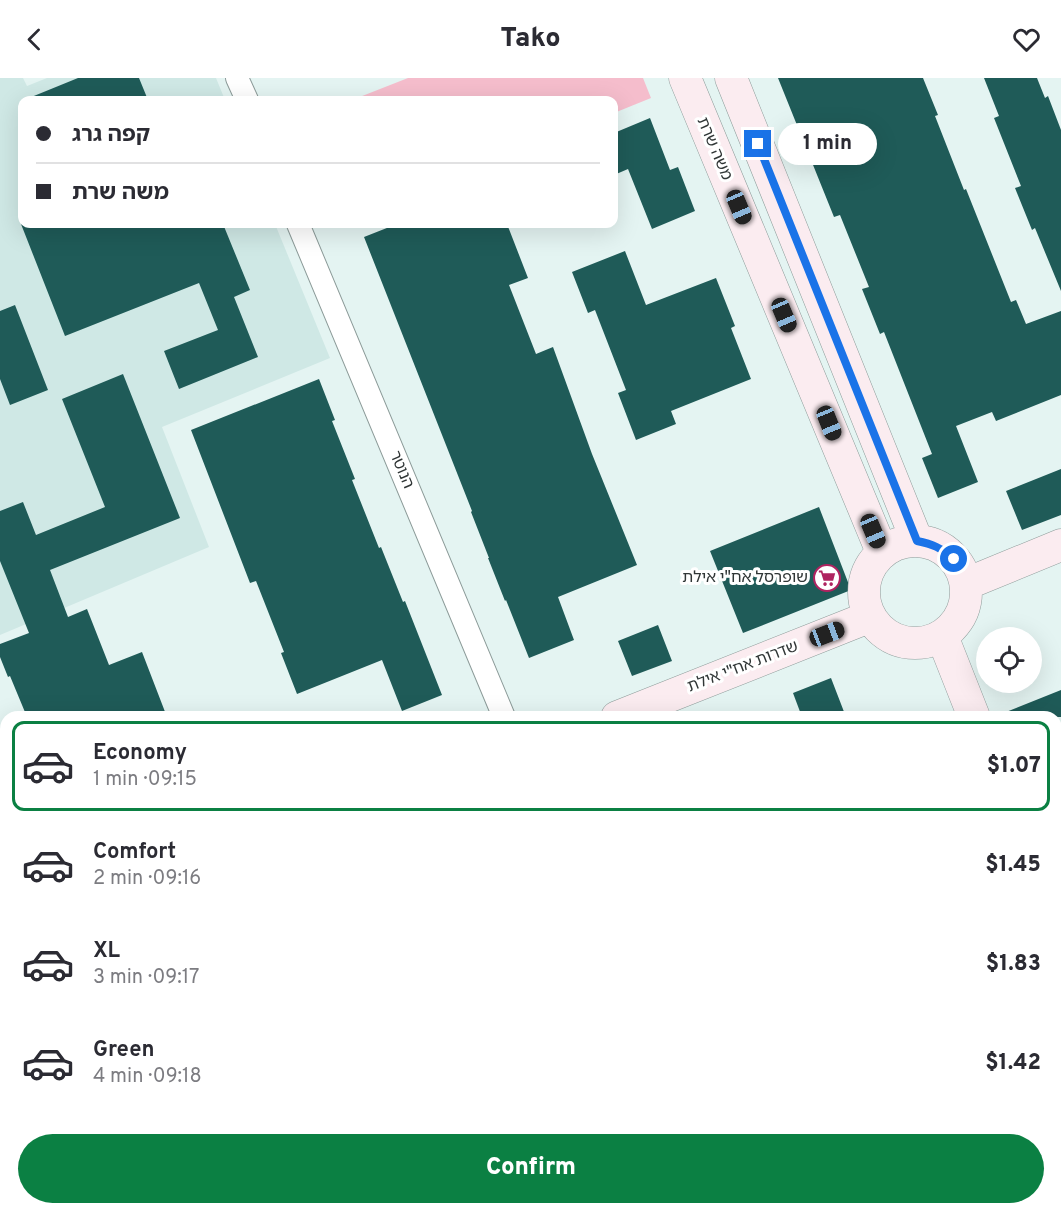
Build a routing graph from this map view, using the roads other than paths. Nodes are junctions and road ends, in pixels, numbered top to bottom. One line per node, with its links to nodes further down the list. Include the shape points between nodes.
1 (237, 78): 4 (street)
2 (685, 78): 8 (street, משה שרת)
3 (731, 78): 6 (street)
4 (245, 96)
5 (300, 228): 12 (street, הנוטר)
6 (917, 541): 8 (street); 9 (street, via 943,549 954,559)
7 (1061, 545): 9 (street)
8 (882, 552): 10 (street, via 864,582)
9 (966, 584): 11 (street, via 959,619)
10 (869, 617): 11 (street, via 883,633 902,643 922,643); 13 (street, שדרות אח"י אילת)
11 (942, 636): 14 (street)
12 (501, 711)
13 (632, 711)
14 (972, 711)

